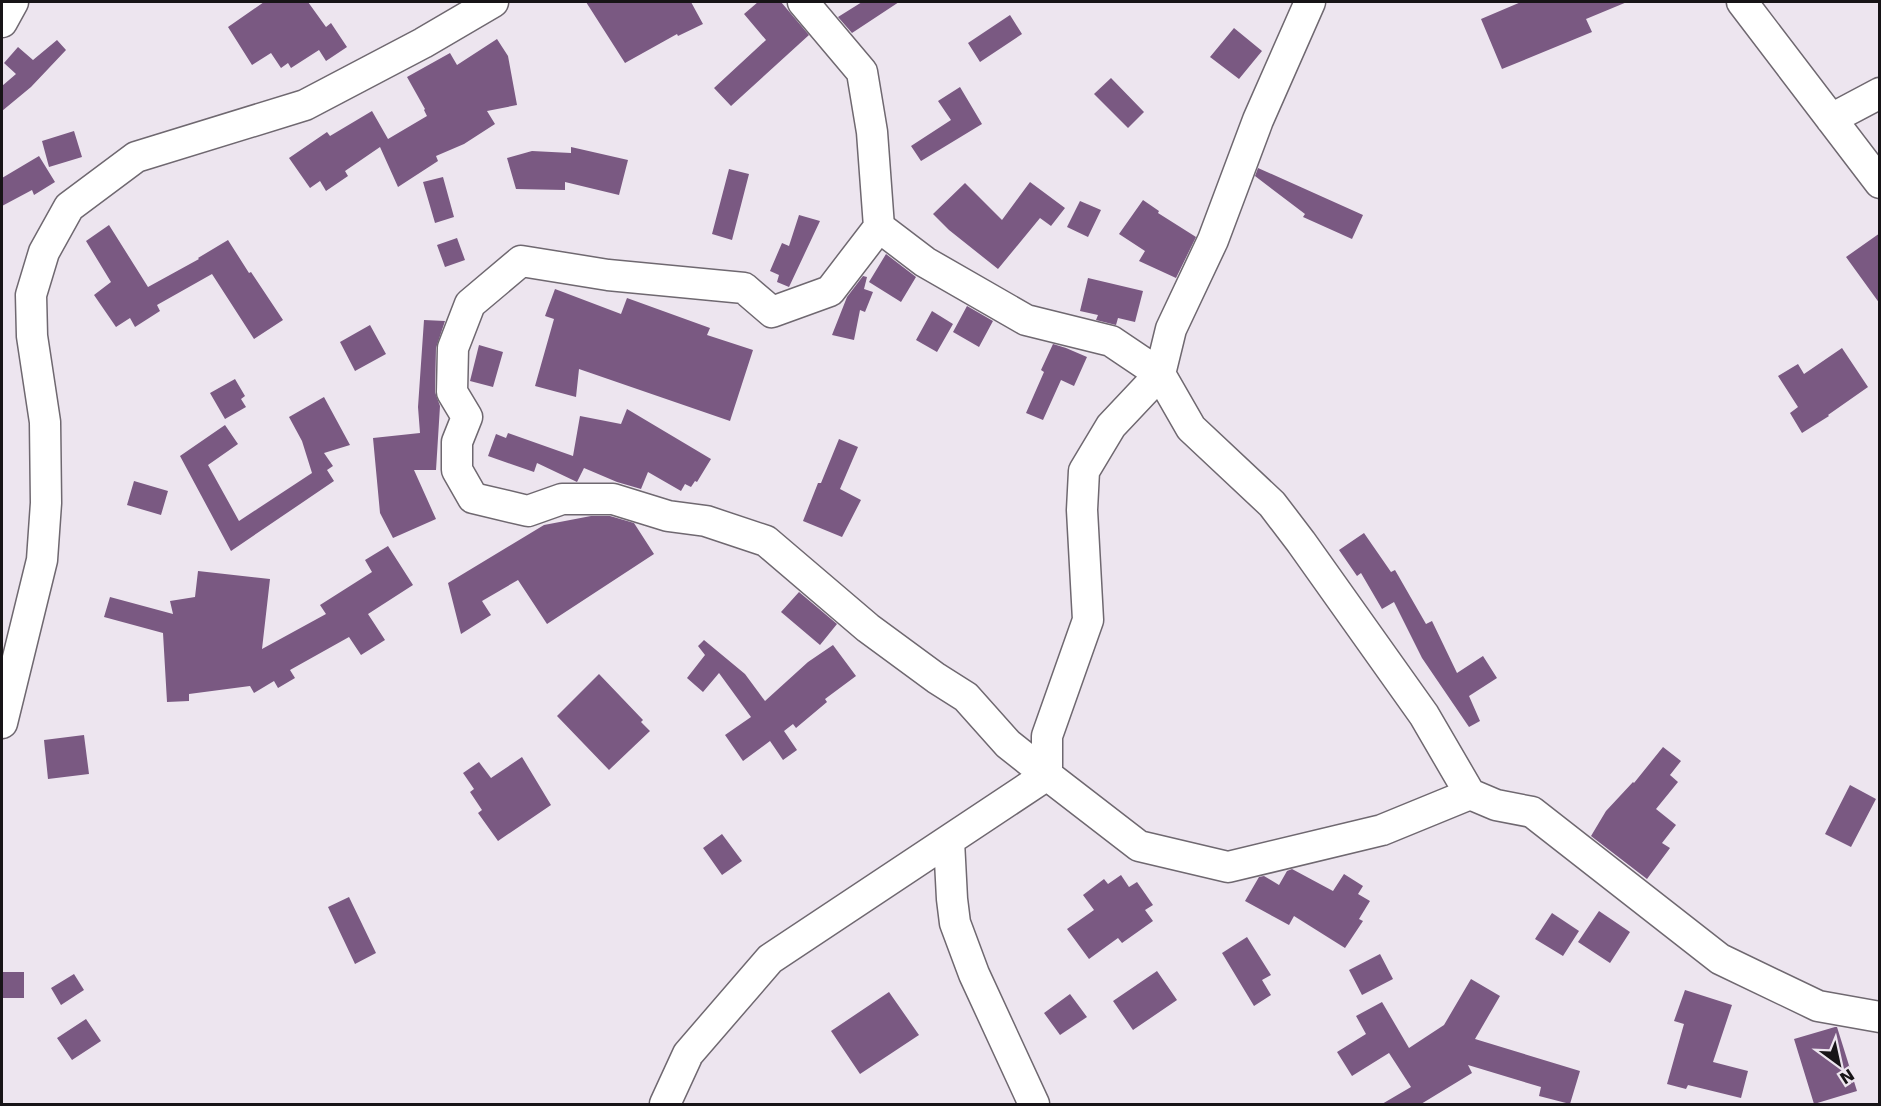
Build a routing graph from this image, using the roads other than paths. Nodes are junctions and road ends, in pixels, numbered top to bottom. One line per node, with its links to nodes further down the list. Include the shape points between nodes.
1 (13, 2): 6 (street)
2 (494, 2): 12 (street, via 305,105 136,157 69,207 44,252 31,295 32,336 45,422 43,549)
3 (803, 2): 10 (street, via 862,72 872,132)
4 (1310, 2): 11 (street, via 1258,120 1213,240 1171,329)
5 (1742, 2): 8 (street)
6 (2, 22)
7 (1880, 93): 8 (street)
8 (1831, 119): 9 (street)
9 (1880, 183)
10 (879, 227): 11 (street, via 925,262 1026,320 1111,341); 13 (street, via 830,291 772,312 744,288 608,275 520,261 470,304 453,348 452,392 467,417 457,442 457,470 473,498 528,511 562,499 613,499 668,516 706,521 766,541 868,628 966,697 1008,744)
11 (1160, 374): 13 (street, via 1111,426 1084,471 1082,510 1088,620 1047,736); 14 (street, via 1191,428 1272,504 1301,542 1424,715)
12 (2, 723)
13 (1047, 774): 14 (street, via 1139,846 1228,867 1382,830); 15 (street)
14 (1470, 794): 16 (street, via 1496,805 1532,812 1720,959 1818,1006)
15 (949, 841): 17 (street, via 770,958 688,1054); 18 (street, via 955,923)
16 (1880, 1017)
17 (664, 1104)
18 (1034, 1104)

